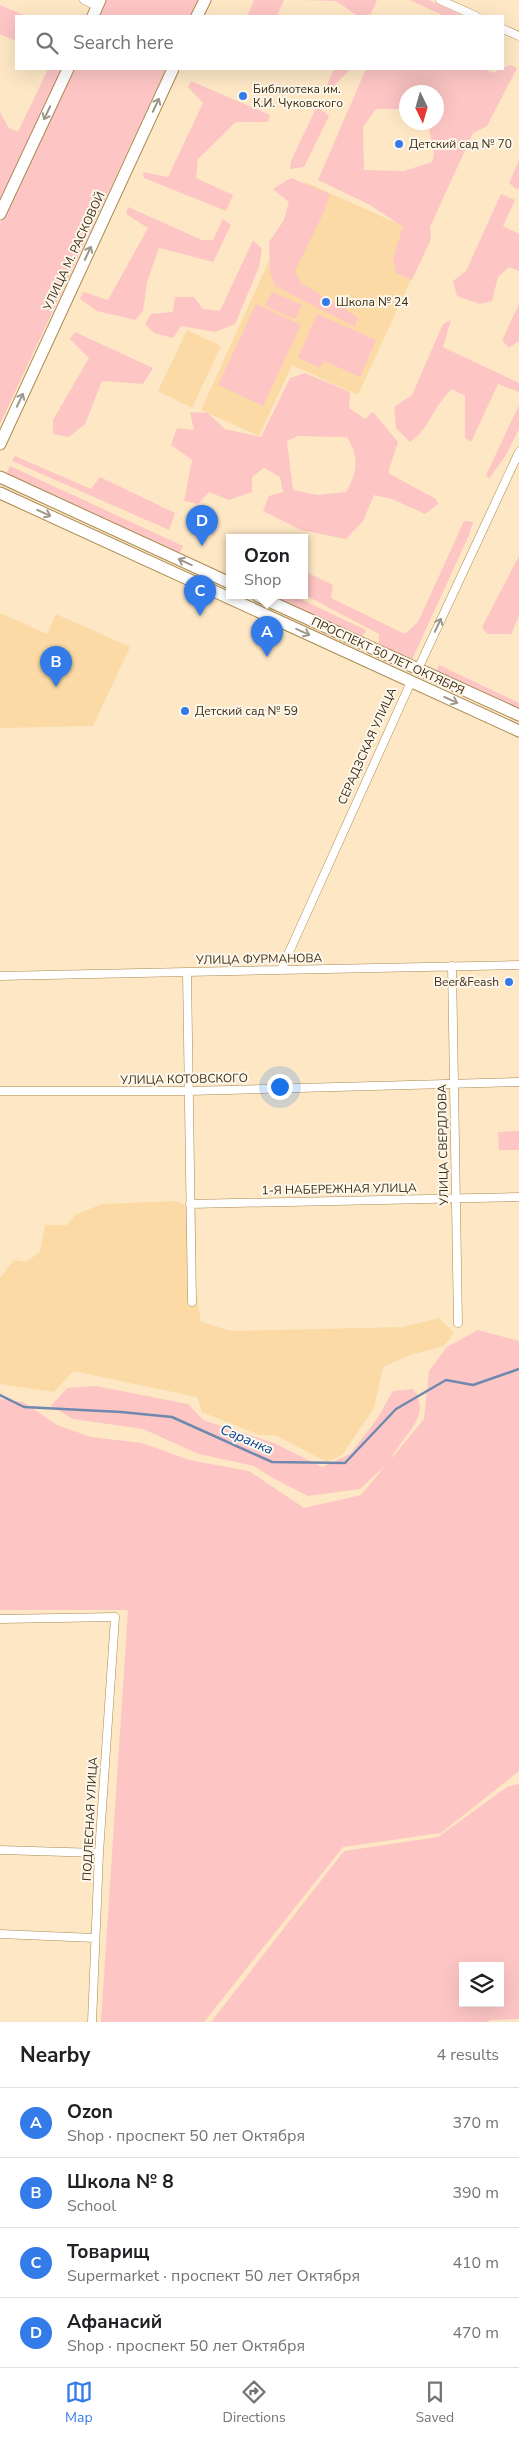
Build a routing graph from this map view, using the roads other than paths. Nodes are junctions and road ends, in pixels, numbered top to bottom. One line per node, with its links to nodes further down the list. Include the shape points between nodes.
1 (84, 0): 4 (street)
2 (205, 0): 5 (main road)
3 (440, 0): 6 (street)
4 (97, 8)
5 (198, 15)
6 (474, 15)
7 (504, 29): 8 (street)
8 (519, 36)
9 (68, 70): 11 (main road, one-way to 11)
10 (173, 70): 12 (main road, УЛИЦА М. РАСКОВОЙ, one-way to 10)
11 (0, 214)
12 (0, 444)
13 (519, 452): 20 (street, СЕРАДЗСКАЯ УЛИЦА, one-way to 13)
14 (0, 477): 16 (main road, one-way to 14)
15 (0, 493): 17 (main road, ПРОСПЕКТ 50 ЛЕТ ОКТЯБРЯ, one-way to 17)
16 (226, 580)
17 (226, 597)
18 (231, 599): 21 (main road, ПРОСПЕКТ 50 ЛЕТ ОКТЯБРЯ, one-way to 21)
19 (265, 599): 20 (main road, ПРОСПЕКТ 50 ЛЕТ ОКТЯБРЯ)
20 (418, 669): 21 (main road, СЕРАДЗСКАЯ УЛИЦА); 22 (main road, ПРОСПЕКТ 50 ЛЕТ ОКТЯБРЯ)
21 (411, 682): 23 (main road, ПРОСПЕКТ 50 ЛЕТ ОКТЯБРЯ, one-way to 23); 26 (street, СЕРАДЗСКАЯ УЛИЦА)
22 (519, 715)
23 (519, 731)
24 (519, 965): 25 (street, УЛИЦА ФУРМАНОВА)
25 (452, 966): 26 (street, УЛИЦА ФУРМАНОВА); 30 (street, УЛИЦА СВЕРДЛОВА)
26 (281, 970): 27 (street, УЛИЦА ФУРМАНОВА)
27 (187, 972): 28 (street, УЛИЦА ФУРМАНОВА); 32 (street)
28 (0, 976)
29 (519, 1082): 30 (street, УЛИЦА КОТОВСКОГО)
30 (453, 1084): 32 (street, УЛИЦА КОТОВСКОГО); 34 (street, УЛИЦА СВЕРДЛОВА)
31 (0, 1090): 32 (street, УЛИЦА КОТОВСКОГО)
32 (189, 1091): 35 (street)
33 (519, 1197): 34 (street, 1-Я НАБЕРЕЖНАЯ УЛИЦА)
34 (456, 1198): 35 (street, 1-Я НАБЕРЕЖНАЯ УЛИЦА); 37 (street, УЛИЦА СВЕРДЛОВА)
35 (190, 1204): 36 (street)
36 (192, 1302)
37 (458, 1323)
38 (0, 1620): 40 (street, ПОДЛЕСНАЯ УЛИЦА, via 115,1617)
39 (0, 1850): 40 (street)
40 (98, 1853): 42 (street, ПОДЛЕСНАЯ УЛИЦА)
41 (0, 1934): 42 (street)
42 (96, 1938): 43 (street, ПОДЛЕСНАЯ УЛИЦА)
43 (92, 2022)

